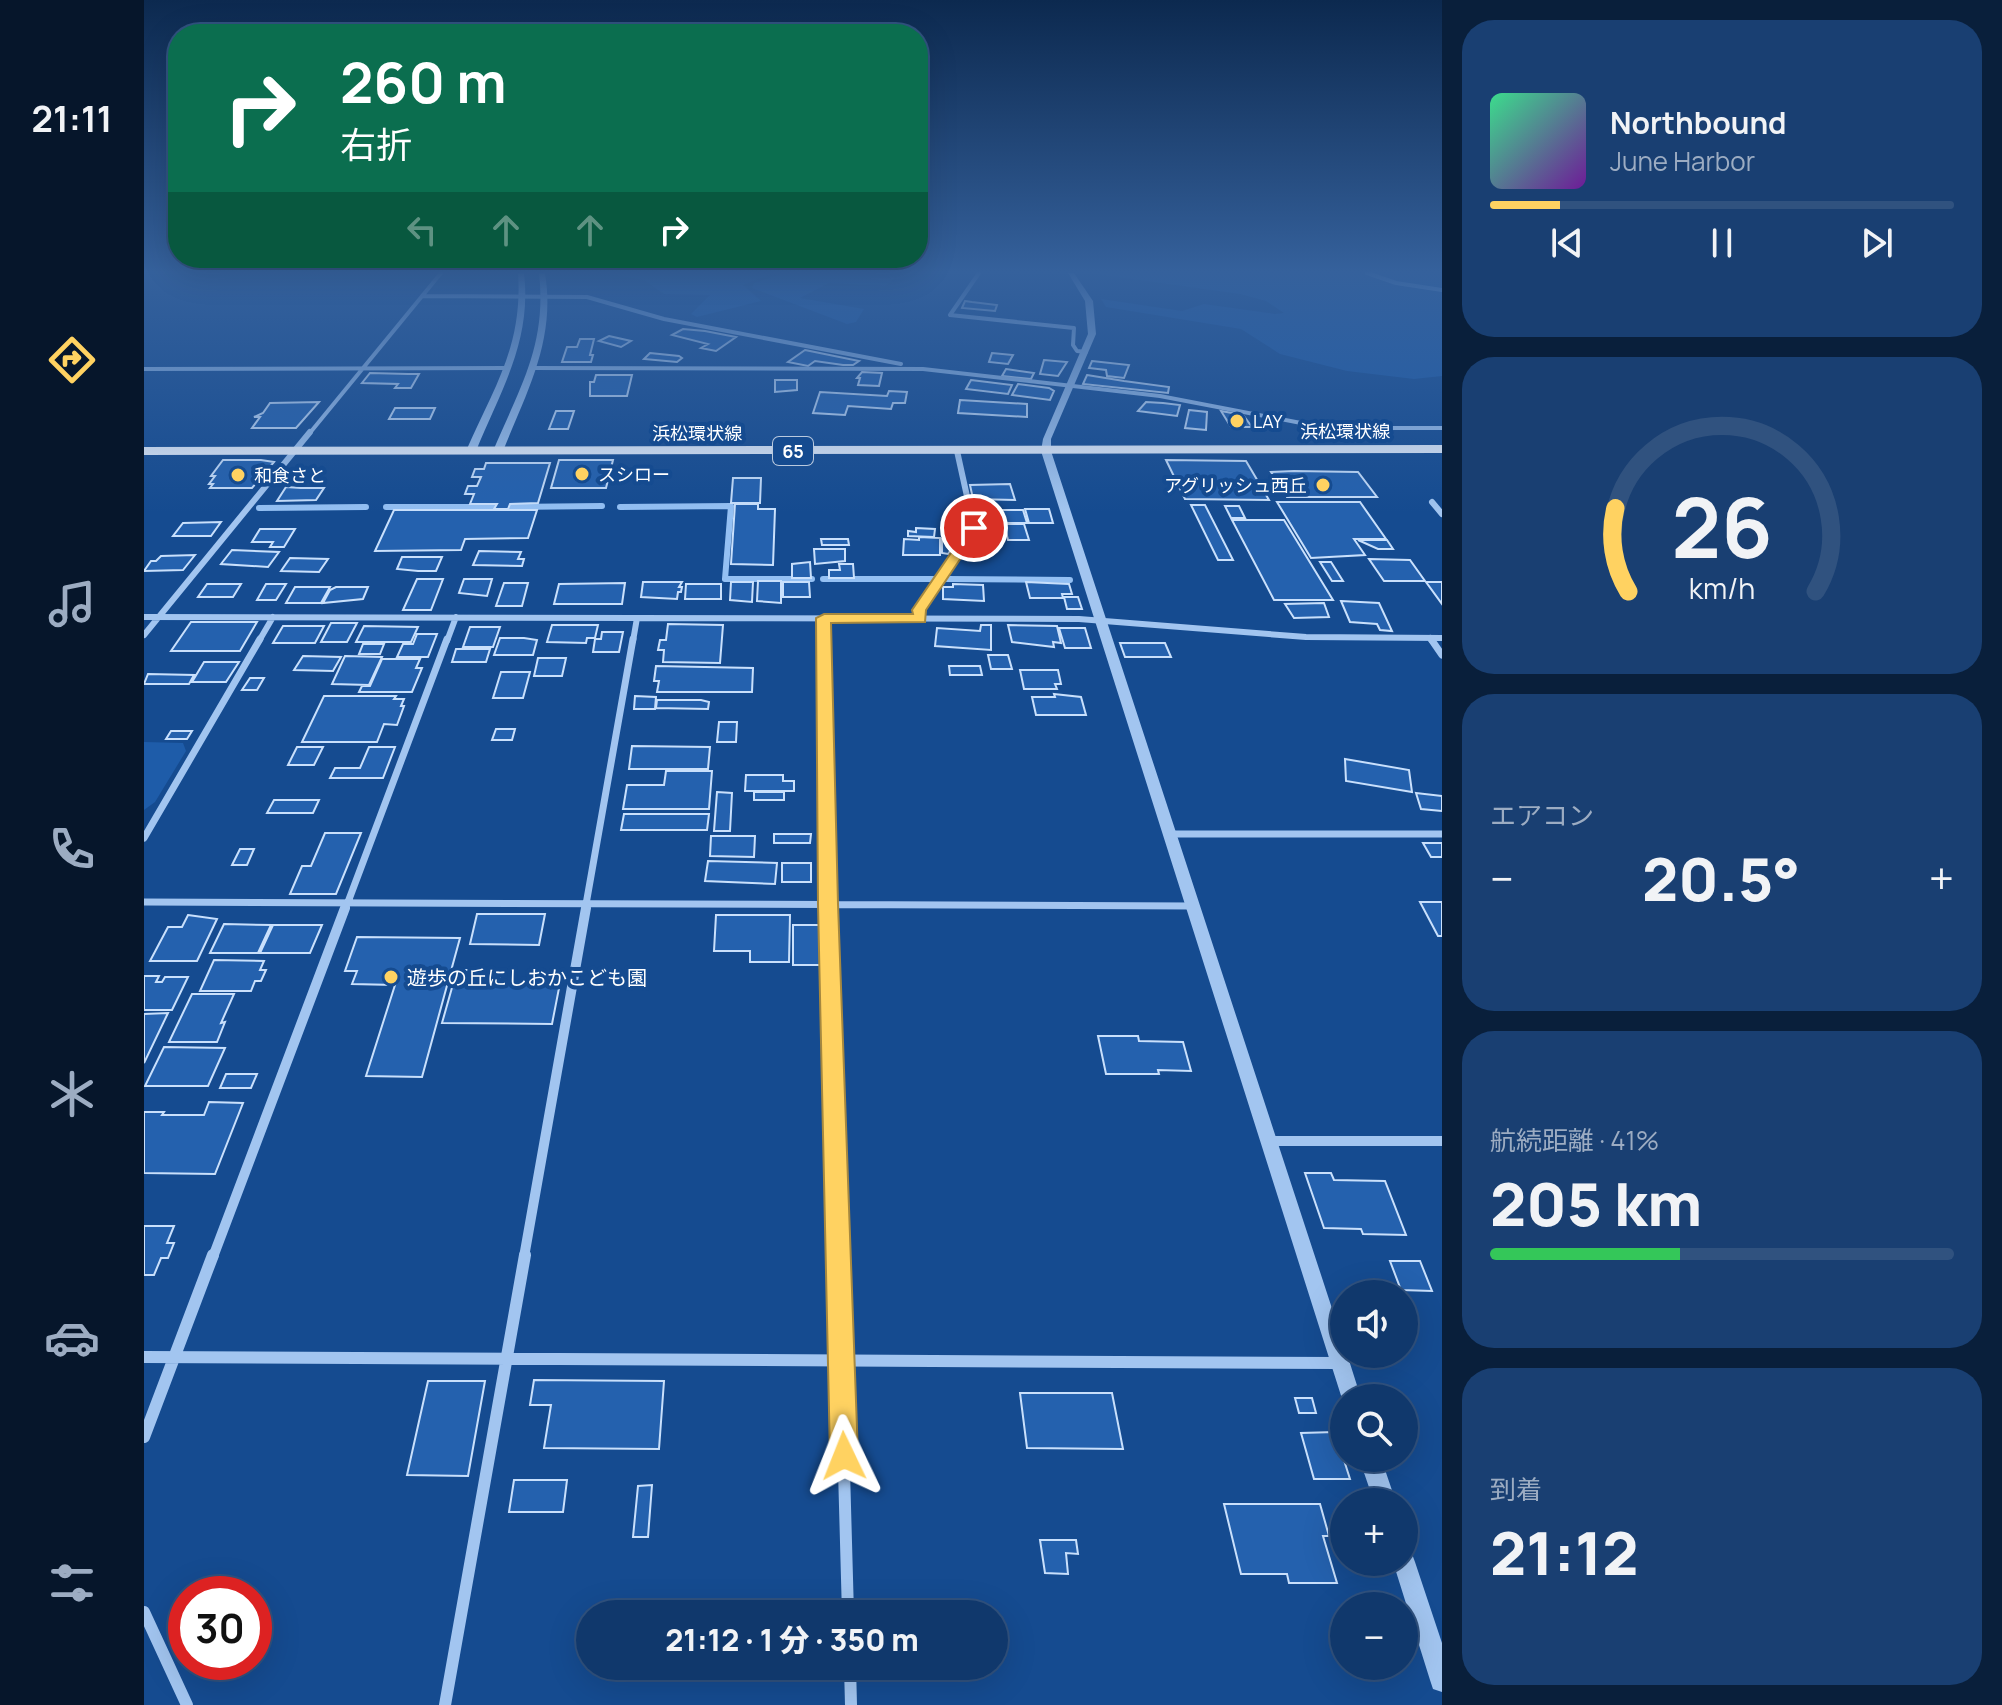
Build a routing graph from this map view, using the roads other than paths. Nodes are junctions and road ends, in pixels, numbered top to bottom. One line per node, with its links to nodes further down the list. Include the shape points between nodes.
1 (1086, 352): 11 (street)
2 (375, 353): 6 (street)
3 (512, 353): 7 (street)
4 (536, 353): 8 (street)
5 (842, 353): 9 (street)
6 (362, 368): 7 (street); 10 (street); 15 (street)
7 (507, 368): 17 (street)
8 (531, 368): 9 (street); 18 (street)
9 (906, 368): 11 (street)
10 (144, 369)
11 (1070, 386): 12 (street, via 1173,398 1327,428); 16 (street)
12 (1442, 428)
13 (1442, 439): 16 (main road, 浜松環状線 / 65)
14 (144, 440): 15 (main road, 浜松環状線 / 65)
15 (303, 440): 17 (main road, 浜松環状線 / 65); 21 (street)
16 (1046, 445): 18 (main road, 浜松環状線 / 65); 19 (main road, 浜松環状線 / 65); 22 (main road, 浜松環状線 / 65); 32 (street)
17 (473, 446): 18 (main road, 浜松環状線 / 65); 21 (main road, 浜松環状線 / 65)
18 (500, 446): 22 (main road, 浜松環状線 / 65)
19 (1442, 449)
20 (144, 451): 21 (main road, 浜松環状線 / 65)
21 (294, 451): 26 (street)
22 (957, 451): 31 (street, via 974,528 919,610)
23 (1432, 502): 24 (street)
24 (1442, 514)
25 (144, 617): 26 (street)
26 (158, 617): 27 (street); 33 (street)
27 (273, 617): 28 (street); 39 (street)
28 (456, 617): 29 (street); 41 (street)
29 (637, 618): 30 (street); 42 (street)
30 (824, 618): 31 (street); 43 (street)
31 (920, 619): 32 (street)
32 (1101, 620): 34 (street, via 1306,637); 37 (street)
33 (144, 635)
34 (1430, 638): 35 (street); 36 (street)
35 (1442, 638)
36 (1442, 655)
37 (1169, 834): 38 (street); 44 (street)
38 (1442, 834)
39 (144, 838)
40 (144, 902): 41 (street)
41 (347, 903): 42 (street); 49 (street)
42 (587, 903): 43 (street); 50 (street)
43 (828, 904): 44 (street); 51 (street)
44 (1193, 906): 45 (street)
45 (1268, 1141): 46 (street); 47 (street)
46 (1442, 1141)
47 (1330, 1332)
48 (144, 1357): 49 (street)
49 (175, 1357): 50 (street); 53 (street)
50 (506, 1359): 51 (street); 60 (street)
51 (841, 1361): 52 (street); 55 (street)
52 (1330, 1363)
53 (144, 1437)
54 (1409, 1576): 58 (street)
55 (848, 1600)
56 (144, 1612): 59 (street)
57 (850, 1680): 61 (street)
58 (1442, 1680)
59 (187, 1705)
60 (445, 1705)
61 (851, 1705)

